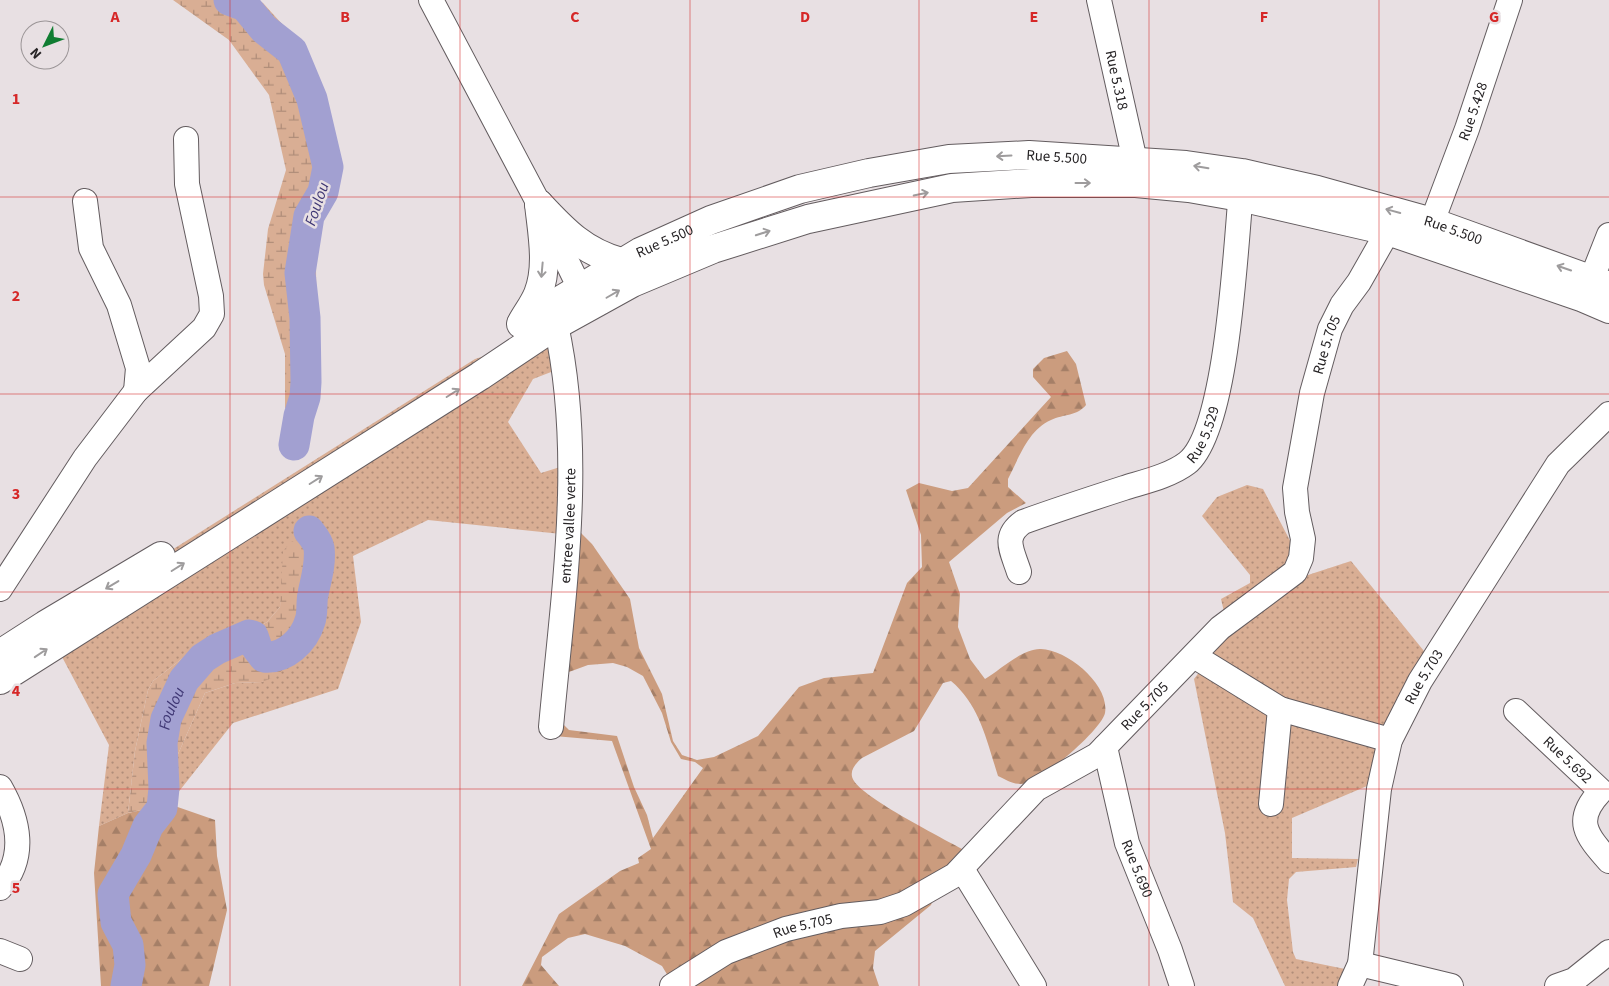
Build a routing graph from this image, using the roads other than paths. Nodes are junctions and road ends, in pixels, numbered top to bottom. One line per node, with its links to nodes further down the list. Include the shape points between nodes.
1 (431, 0): 8 (street)
2 (1099, 0): 5 (street, Rue 5.318)
3 (1510, 0): 9 (street, Rue 5.428, via 1468,129)
4 (186, 139): 18 (street, via 187,184 212,314 204,328)
5 (1135, 172): 6 (main road, Rue 5.500, via 1189,188); 12 (main road, Rue 5.500, one-way to 12, via 1029,155 949,159 869,173 800,189 711,220); 14 (main road, Rue 5.500, one-way to 5, via 632,283 713,249 808,218 874,202 952,188)
6 (1241, 185): 9 (main road, Rue 5.500, one-way to 6, via 1317,190); 10 (main road, Rue 5.500); 20 (street, Rue 5.529, via 1234,282 1224,354 1211,420 1196,451 1187,463 1164,474 1023,522 1012,530 1009,541)
7 (85, 201): 18 (street, via 91,248 119,306 138,368)
8 (539, 204): 12 (main road, via 580,244 601,257); 14 (street); 17 (main road, one-way to 17, via 543,275)
9 (1432, 222): 13 (main road, Rue 5.500, one-way to 9)
10 (1388, 231): 15 (main road, Rue 5.500); 23 (street, Rue 5.705, via 1330,329 1312,393 1295,488 1303,539 1301,558 1295,572 1220,628)
11 (1609, 235): 13 (street)
12 (621, 262): 14 (main road, Rue 5.500)
13 (1600, 282)
14 (584, 297): 16 (main road, Rue 5.500); 17 (main road, Rue 5.500)
15 (1609, 309)
16 (556, 325): 17 (main road, Rue 5.500); 27 (street, entree vallee verte, via 566,368 571,501)
17 (523, 334): 22 (main road, one-way to 22, via 475,359); 24 (main road, one-way to 17, via 480,376)
18 (136, 390): 21 (street, via 85,458)
19 (1609, 414): 28 (street, Rue 5.703, via 1558,464 1420,681)
20 (1018, 572)
21 (0, 589)
22 (0, 654)
23 (1194, 656): 25 (street); 29 (street, Rue 5.705)
24 (0, 680)
25 (1280, 709): 28 (street); 32 (street)
26 (1516, 711): 31 (street, Rue 5.692)
27 (550, 727)
28 (1390, 740): 37 (street, Rue 5.703, via 1379,789)
29 (1105, 747): 34 (street, Rue 5.705, via 1097,756 1036,789); 40 (street, Rue 5.690, via 1126,843)
30 (0, 787): 35 (street, via 13,813 17,835 17,859)
31 (1605, 788): 33 (street, Rue 5.692, via 1590,802 1584,816 1585,828)
32 (1271, 804)
33 (1609, 862)
34 (962, 869): 38 (street, Rue 5.705, via 904,904 880,912 841,916 786,929 726,952); 39 (street)
35 (0, 888)
36 (1609, 952): 43 (street, via 1574,980)
37 (1360, 964): 41 (street, Rue 5.703); 42 (street)
38 (672, 986)
39 (1034, 986)
40 (1182, 986)
41 (1350, 986)
42 (1451, 986)
43 (1557, 986)

